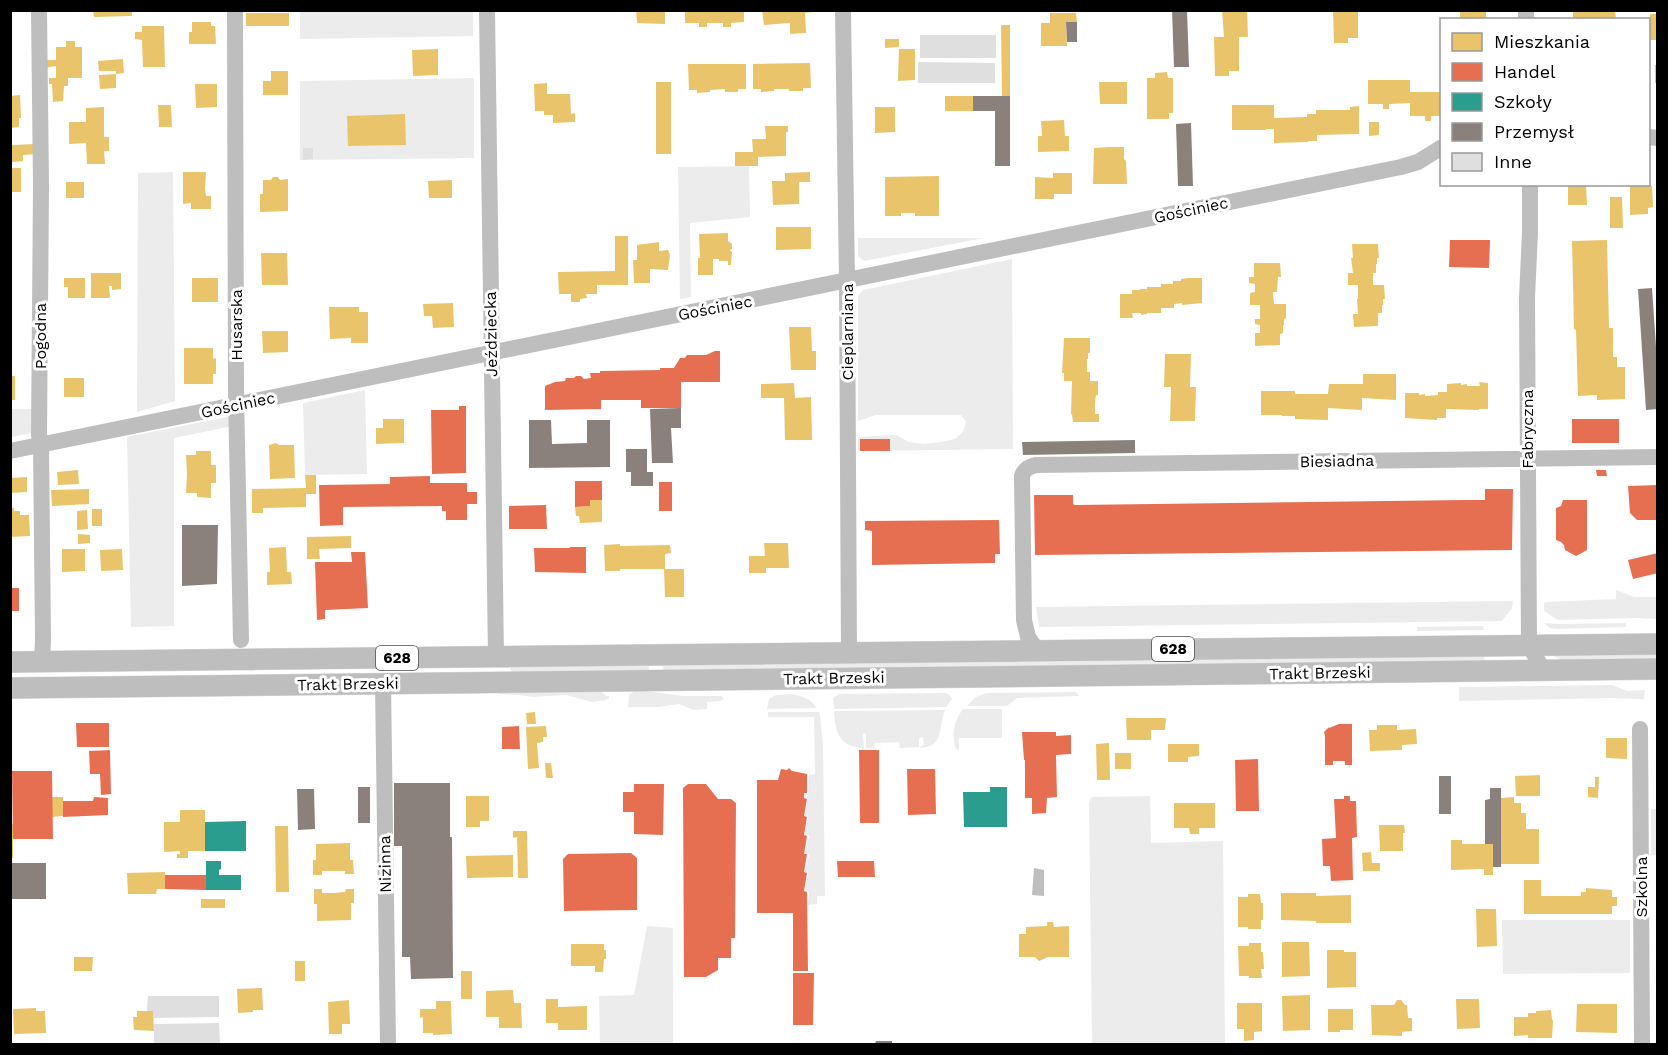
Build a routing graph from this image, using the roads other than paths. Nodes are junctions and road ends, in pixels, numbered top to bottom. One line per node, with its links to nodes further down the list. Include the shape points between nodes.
1 (39, 10): 12 (street, Pogodna)
2 (235, 10): 11 (street, Husarska)
3 (487, 10): 10 (street, Jeździecka)
4 (843, 10): 9 (street, Cieplarniana)
5 (1440, 148): 7 (street, Gościniec)
6 (1440, 161): 7 (street, Gościniec)
7 (1418, 162): 9 (street, Gościniec)
8 (1530, 186): 14 (street, Fabryczna)
9 (847, 281): 10 (street, Gościniec); 20 (street, Cieplarniana)
10 (491, 352): 11 (street, Gościniec); 21 (street, Jeździecka)
11 (236, 405): 12 (street, Gościniec); 16 (street, Husarska)
12 (41, 444): 13 (street, Gościniec); 23 (street, Pogodna)
13 (10, 451)
14 (1527, 458): 15 (street, Biesiadna); 18 (street, Fabryczna); 19 (street, Biesiadna, via 1035,465 1022,476 1023,588 1025,629)
15 (1658, 458)
16 (241, 640)
17 (1658, 644): 18 (main road, Trakt Brzeski / 628)
18 (1529, 645): 19 (main road, Trakt Brzeski / 628); 25 (street, Fabryczna)
19 (1037, 650): 20 (main road, Trakt Brzeski / 628)
20 (849, 653): 21 (main road, Trakt Brzeski / 628)
21 (496, 657): 23 (main road, Trakt Brzeski / 628)
22 (10, 662): 23 (main road, Trakt Brzeski / 628)
23 (42, 662)
24 (1658, 669): 25 (main road, Trakt Brzeski / 628)
25 (1543, 670): 26 (main road, Trakt Brzeski / 628)
26 (383, 683): 27 (main road, Trakt Brzeski / 628); 29 (street, Nizinna)
27 (10, 688)
28 (1640, 729): 30 (street, Szkolna)
29 (388, 1044)
30 (1642, 1044)

